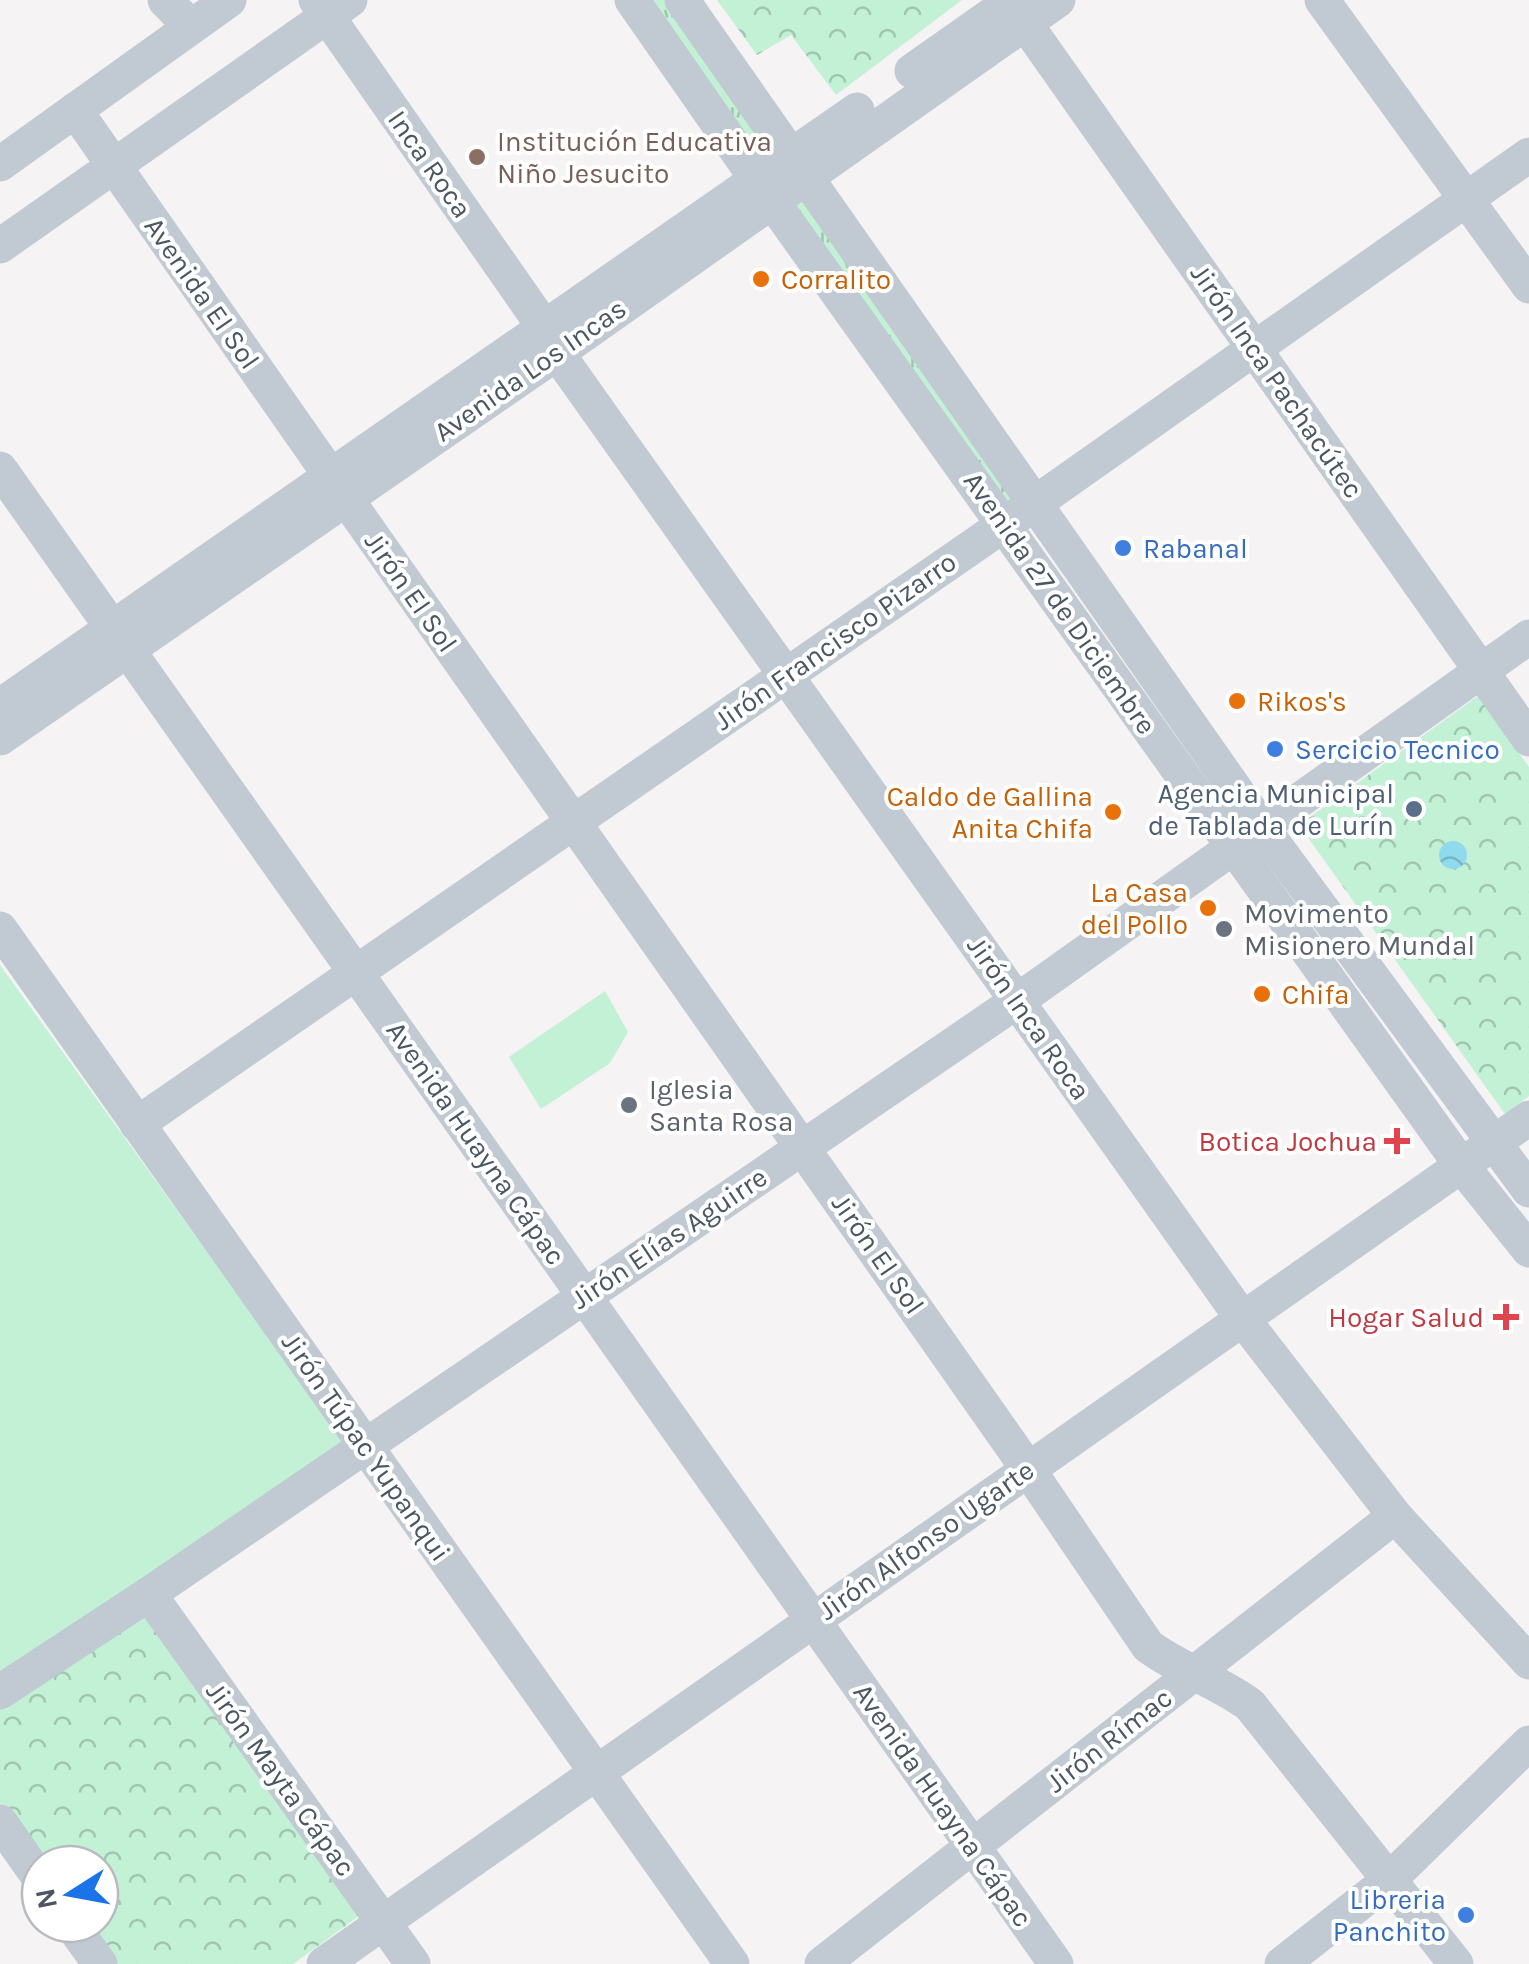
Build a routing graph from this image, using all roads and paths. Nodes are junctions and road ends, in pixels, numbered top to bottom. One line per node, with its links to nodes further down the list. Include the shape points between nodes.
1 (166, 0): 9 (street)
2 (229, 0): 9 (street)
3 (632, 0): 15 (street, Avenida 27 de Diciembre)
4 (682, 0): 14 (street, Avenida 27 de Diciembre)
5 (1058, 0): 8 (street, Avenida Los Incas)
6 (1322, 0): 16 (street)
7 (331, 5): 13 (street); 19 (street, Inca Roca)
8 (1019, 12): 14 (street, Avenida Los Incas); 20 (street, Jirón Inca Pachacútec)
9 (192, 27): 10 (street)
10 (75, 110): 12 (street); 13 (street, Avenida El Sol)
11 (1529, 154): 16 (street, Jirón Francisco Pizarro)
12 (0, 164)
13 (114, 166): 17 (street); 22 (street, Avenida El Sol)
14 (799, 166): 15 (street, Avenida Los Incas); 23 (street, Avenida 27 de Diciembre)
15 (764, 191): 19 (street, Avenida Los Incas); 23 (street, Avenida 27 de Diciembre)
16 (1466, 198): 18 (street); 20 (street, Jirón Francisco Pizarro)
17 (0, 246)
18 (1529, 286)
19 (550, 340): 22 (street, Avenida Los Incas); 27 (street, Jirón Inca Roca)
20 (1254, 348): 23 (street, Jirón Francisco Pizarro); 26 (street, Jirón Inca Pachacútec)
21 (0, 470): 25 (street, Avenida Huayna Cápac)
22 (338, 486): 25 (street, Avenida Los Incas); 31 (street, Jirón El Sol)
23 (1019, 514): 27 (street, Jirón Francisco Pizarro); 32 (street, Avenida 27 de Diciembre)
24 (1529, 637): 26 (street, Jirón Elías Aguirre)
25 (119, 638): 28 (street, Avenida Los Incas); 29 (street, Avenida Los Incas); 34 (street, Avenida Huayna Cápac)
26 (1481, 671): 30 (street, Jirón Inca Pachacútec); 32 (street, Jirón Elías Aguirre)
27 (786, 676): 31 (street, Jirón Francisco Pizarro); 35 (street, Jirón Inca Roca)
28 (0, 706)
29 (0, 738)
30 (1529, 739)
31 (572, 824): 34 (street, Jirón Francisco Pizarro); 39 (street, Jirón El Sol)
32 (1248, 839): 35 (street, Jirón Elías Aguirre); 38 (street, Avenida 27 de Diciembre); 40 (street, Avenida 27 de Diciembre)
33 (0, 930): 37 (street, Jirón Túpac Yupanqui)
34 (356, 973): 37 (street, Jirón Francisco Pizarro); 43 (street, Avenida Huayna Cápac)
35 (1017, 1001): 39 (street, Jirón Elías Aguirre); 44 (street, Jirón Inca Roca)
36 (1529, 1118): 38 (street, Jirón Alfonso Ugarte)
37 (138, 1124): 45 (street, Jirón Túpac Yupanqui)
38 (1492, 1144): 40 (street, Jirón Alfonso Ugarte); 41 (street, Avenida 27 de Diciembre)
39 (803, 1147): 43 (street, Jirón Elías Aguirre); 46 (street, Jirón El Sol)
40 (1461, 1165): 42 (street, Avenida 27 de Diciembre); 44 (street, Jirón Alfonso Ugarte)
41 (1529, 1190)
42 (1529, 1250)
43 (584, 1296): 45 (street, Jirón Elías Aguirre); 49 (street, Avenida Huayna Cápac)
44 (1242, 1318): 46 (street, Jirón Alfonso Ugarte); 47 (street, Jirón Inca Roca)
45 (365, 1446): 48 (street, Jirón Elías Aguirre); 54 (street, Jirón Túpac Yupanqui)
46 (1028, 1469): 49 (street, Jirón Alfonso Ugarte); 51 (street, Jirón El Sol, via 1148,1646)
47 (1396, 1516): 50 (street, Jirón Inca Roca); 51 (street, Jirón Rímac)
48 (148, 1594): 52 (street, Jirón Elías Aguirre); 59 (street, Jirón Mayta Cápac)
49 (813, 1620): 54 (street, Jirón Alfonso Ugarte); 56 (street, Avenida Huayna Cápac)
50 (1529, 1662)
51 (1195, 1673): 56 (street, Jirón Rímac); 58 (street, Jirón El Sol, via 1250,1704)
52 (0, 1692)
53 (1529, 1743): 58 (street)
54 (596, 1772): 59 (street, Jirón Alfonso Ugarte); 62 (street, Jirón Túpac Yupanqui)
55 (0, 1822): 57 (street)
56 (973, 1846): 63 (street, Jirón Rímac); 64 (street, Avenida Huayna Cápac)
57 (20, 1850)
58 (1388, 1882): 65 (street); 66 (street, Jirón El Sol)
59 (384, 1922): 60 (street, Jirón Alfonso Ugarte); 61 (street, Jirón Mayta Cápac)
60 (324, 1964)
61 (413, 1964)
62 (732, 1964)
63 (822, 1964)
64 (1056, 1964)
65 (1282, 1964)
66 (1456, 1964)

